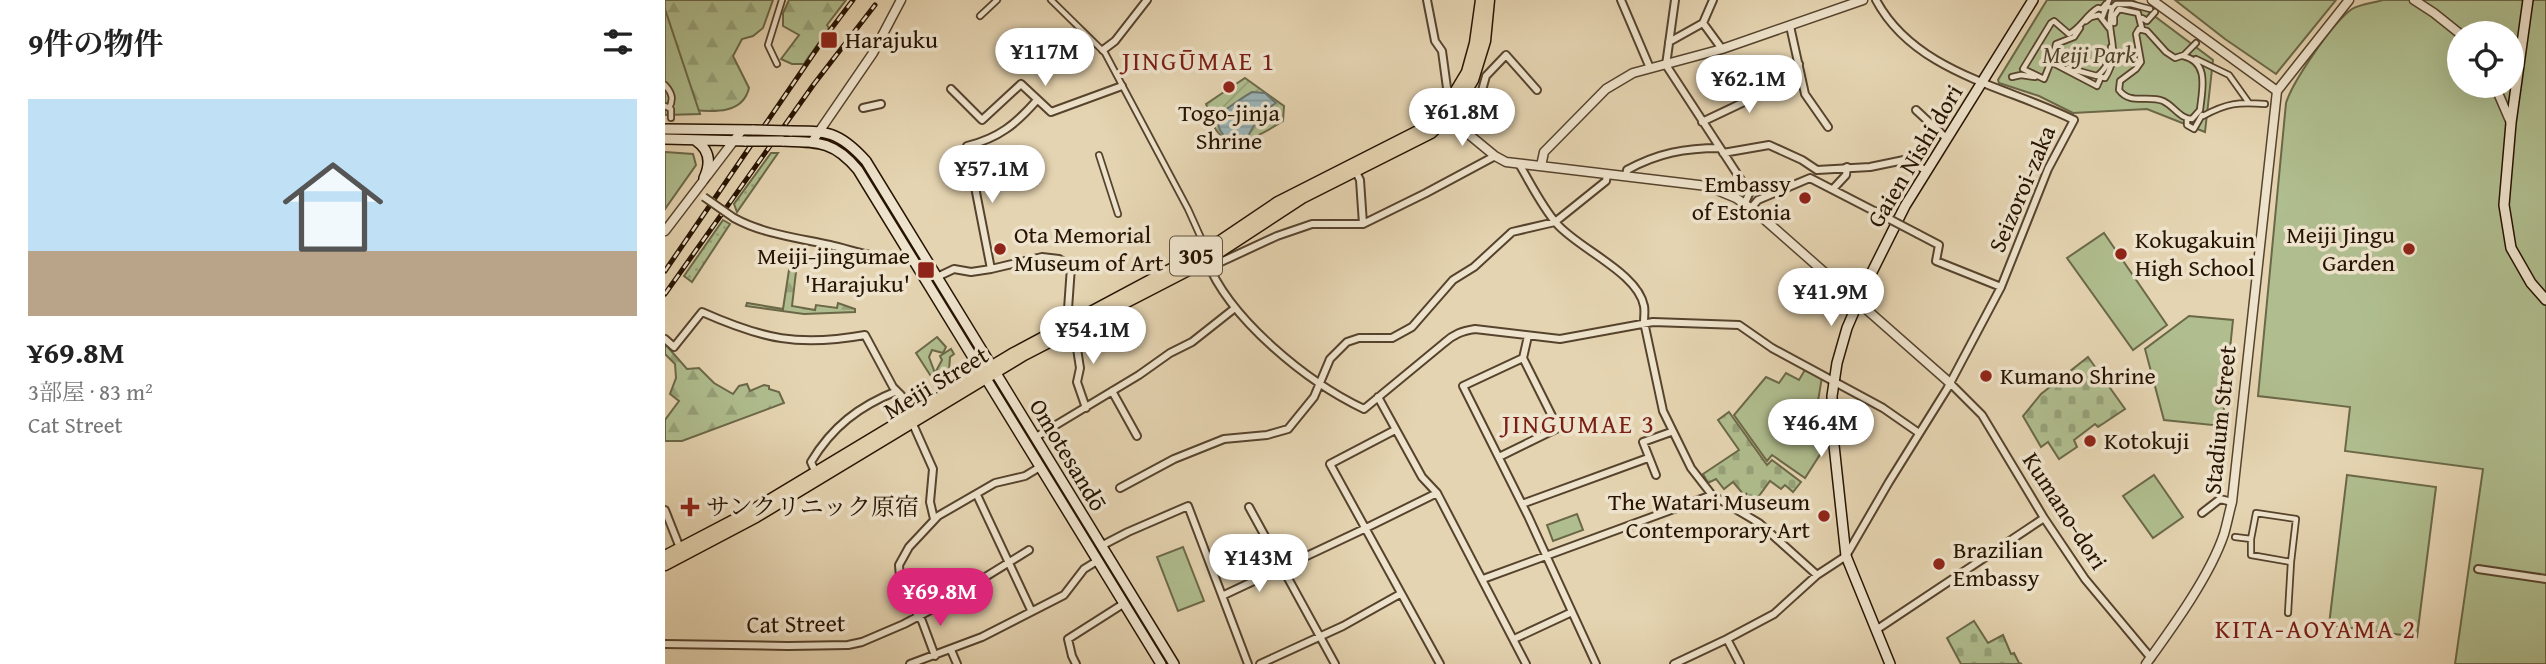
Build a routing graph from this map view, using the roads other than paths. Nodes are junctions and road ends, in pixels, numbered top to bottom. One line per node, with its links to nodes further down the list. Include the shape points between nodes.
1 (782, 0): 40 (street, via 768,45)
2 (901, 0): 70 (street, via 873,53)
3 (997, 0): 21 (street)
4 (1051, 0): 35 (street)
5 (1147, 0): 35 (street)
6 (1427, 0): 52 (street)
7 (1481, 0): 52 (main road, 305, via 1471,61)
8 (1489, 0): 62 (main road, Meiji Street / 305, via 1479,63 1466,93)
9 (1621, 0): 43 (street)
10 (1675, 0): 33 (street)
11 (1713, 0): 26 (street)
12 (1863, 0): 29 (street)
13 (1876, 0): 46 (street, via 1900,34 1954,70)
14 (2033, 0): 46 (main road, Gaien Nishi dori)
15 (2349, 0): 51 (street)
16 (2414, 0): 24 (street)
17 (2424, 0): 25 (street)
18 (2528, 0): 66 (main road)
19 (2109, 4): 20 (street); 22 (street); 28 (street); 45 (street, via 2093,11 2069,34 2051,23 2024,67)
20 (2153, 7): 23 (street, via 2147,21); 51 (street)
21 (981, 16)
22 (2102, 18): 28 (street); 32 (street, via 2091,17 2074,37)
23 (2140, 20): 28 (street, via 2138,13 2119,9); 31 (street)
24 (2447, 22)
25 (2447, 22)
26 (1703, 23): 33 (street); 36 (street)
27 (2134, 24): 31 (street)
28 (2111, 25): 38 (street, via 2110,61 2097,76 2068,68); 45 (street, via 2114,55 2097,86 2053,63)
29 (1790, 26): 36 (street); 41 (street)
30 (2061, 27): 32 (street)
31 (2140, 29): 37 (street, via 2171,57); 64 (street, via 2136,34 2141,62 2120,81 2119,90 2130,99 2162,101)
32 (2064, 39): 38 (street, via 2056,44)
33 (1669, 42): 42 (street)
34 (2196, 43): 37 (street)
35 (1103, 50): 48 (street)
36 (1722, 50): 42 (street)
37 (2183, 56): 39 (street)
38 (2053, 58): 45 (street)
39 (2192, 58): 55 (street, via 2229,75); 61 (street, via 2202,73)
40 (777, 64)
41 (1799, 64): 65 (street, via 1742,103); 67 (street, via 1805,94)
42 (1665, 65): 43 (street); 65 (street)
43 (1650, 68): 81 (street, via 1606,89 1543,152)
44 (2012, 77): 45 (street)
45 (2041, 78)
46 (1982, 82): 72 (main road, Gaien Nishi dori); 99 (street, Seizoroi-zaka, via 2074,120 2047,169)
47 (665, 85): 58 (street, via 673,102)
48 (1122, 86): 54 (street, via 1052,112); 96 (street, via 1188,209)
49 (951, 89): 54 (street, via 982,120 1021,83)
50 (1537, 90): 71 (street, via 1506,55 1486,76 1476,113)
51 (2277, 91): 131 (street, Stadium Street)
52 (1453, 97): 62 (main road, 305)
53 (2500, 98): 66 (street)
54 (1037, 100): 97 (street, via 996,136 967,146)
55 (2249, 103): 57 (street); 61 (street)
56 (881, 104): 59 (street)
57 (2265, 104)
58 (667, 107): 63 (street)
59 (863, 108)
60 (1916, 110): 72 (street)
61 (2201, 114): 64 (street); 64 (street, via 2194,129)
62 (1446, 115): 71 (street); 84 (main road, Meiji Street / 305, via 1422,139); 96 (main road, Meiji Street / 305, via 1278,202)
63 (671, 118)
64 (2187, 119)
65 (1702, 122): 77 (street)
66 (2511, 123): 100 (main road, via 2506,228 2521,268)
67 (1828, 127)
68 (665, 129): 69 (main road, Omotesandō)
69 (742, 131): 70 (main road, Omotesandō, bridge); 75 (street)
70 (820, 131): 76 (street); 98 (main road, Omotesandō, via 843,138 866,161)
71 (1463, 131): 79 (street)
72 (1946, 138): 83 (main road, Gaien Nishi dori)
73 (665, 139): 74 (main road, Omotesandō)
74 (694, 140): 75 (main road, Omotesandō); 87 (main road, via 708,156)
75 (734, 142): 76 (main road, Omotesandō, bridge); 87 (street)
76 (812, 142): 95 (main road, Omotesandō, via 832,147 853,164)
77 (1722, 150): 82 (street, via 1769,145 1817,170); 86 (street, via 1671,151 1627,170); 90 (street, via 1747,189)
78 (1099, 155): 91 (street)
79 (1495, 156): 80 (street); 93 (street)
80 (1519, 164): 81 (street); 92 (street)
81 (1541, 166): 85 (street)
82 (1847, 167): 83 (street, via 1904,160); 88 (street)
83 (1926, 170): 101 (main road, Gaien Nishi dori)
84 (1356, 172): 93 (street); 96 (main road, Meiji Street / 305, via 1302,198)
85 (1607, 174): 86 (street); 92 (street, via 1606,181)
86 (1626, 176): 90 (street, via 1707,186)
87 (704, 178): 89 (street)
88 (1833, 189): 90 (street, via 1810,178); 99 (street, bridge, via 1939,245 1936,261)
89 (695, 190): 94 (street); 95 (street, bridge, via 734,218 788,237 884,259)
90 (1748, 206): 101 (street)
91 (1118, 214)
92 (1555, 222): 103 (street, via 1633,285 1644,303); 110 (street, via 1511,232 1453,280 1412,327 1392,338 1347,342 1330,359)
93 (1363, 224): 96 (street, via 1312,224 1241,253)
94 (665, 231)
95 (911, 256): 108 (main road, Omotesandō)
96 (1207, 259): 102 (street); 104 (main road, Meiji Street / 305)
97 (991, 269): 98 (street, via 954,270); 104 (street, via 1042,257 1059,259 1071,267)
98 (937, 277): 108 (main road, Omotesandō)
99 (2001, 287): 111 (street, Seizoroi-zaka)
100 (2546, 300)
101 (1857, 303): 109 (main road, Gaien Nishi dori); 111 (street)
102 (1235, 308): 110 (street, via 1279,352); 113 (street, via 1192,342)
103 (1644, 322): 105 (street, via 1560,340); 109 (street, via 1739,325); 118 (street)
104 (1070, 326): 108 (main road, Meiji Street / 305); 115 (street, via 1080,368 1077,382)
105 (1528, 336): 107 (street); 114 (street, via 1475,329 1456,333)
106 (665, 339): 112 (street, via 674,347 702,312 741,330 782,339 865,335)
107 (1523, 358): 122 (street, via 1558,428); 122 (street, via 1463,386)
108 (989, 372): 116 (main road, Meiji Street / 305); 121 (main road, Omotesandō); 124 (main road, Omotesandō)
109 (1833, 381): 119 (street); 146 (main road, Gaien Nishi dori, via 1833,436)
110 (1319, 383): 114 (street, via 1364,409); 127 (street, via 1314,397 1288,429 1224,439 1174,458)
111 (1950, 383): 119 (street, Seizoroi-zaka); 137 (street, Kumano-dori, via 1982,415)
112 (897, 391): 116 (street); 125 (street, via 841,423 811,462)
113 (1112, 391): 115 (street); 120 (street)
114 (1378, 397): 117 (street)
115 (1086, 408): 121 (street)
116 (910, 419): 125 (main road, Meiji Street / 305); 136 (street, via 933,469 930,502); 150 (main road, Meiji Street / 305, via 756,517)
117 (1395, 430): 128 (street, via 1422,477); 138 (street, via 1330,464)
118 (1671, 432): 123 (street, via 1643,442); 130 (street)
119 (1919, 433): 146 (street, Seizoroi-zaka)
120 (1137, 436)
121 (1036, 437): 141 (main road, Omotesandō)
122 (1499, 457): 132 (street)
123 (1648, 458): 126 (street); 132 (street)
124 (1040, 467): 129 (street, via 995,483); 147 (main road, Omotesandō)
125 (815, 471): 142 (main road, Meiji Street / 305)
126 (1656, 475)
127 (1120, 488)
128 (1437, 493): 138 (street); 154 (street)
129 (977, 495): 136 (street); 148 (street)
130 (1712, 495): 145 (street); 153 (street, via 1759,523)
131 (2232, 502): 135 (street, via 2220,499); 170 (street, Stadium Street, via 2214,556)
132 (1522, 504): 145 (street)
133 (1249, 507): 151 (street)
134 (665, 510): 142 (street)
135 (2202, 513)
136 (934, 519): 162 (street, via 911,543 899,565 903,587)
137 (2044, 519): 163 (street); 170 (street, Kumano-dori)
138 (1364, 530): 151 (street); 156 (street)
139 (2235, 537): 140 (street)
140 (2251, 539): 149 (street, via 2251,555); 149 (street, via 2256,513 2296,519)
141 (1101, 546): 157 (street, via 1188,506); 175 (main road, Omotesandō)
142 (680, 548): 144 (main road, Meiji Street / 305)
143 (1029, 550): 148 (street, Cat Street)
144 (665, 556)
145 (1547, 556): 154 (street); 160 (street)
146 (1846, 556): 153 (street); 163 (main road, Gaien Nishi dori)
147 (1097, 561): 158 (main road, Omotesandō); 159 (street, via 1084,569 1064,595)
148 (1009, 562): 159 (street); 162 (street, Cat Street)
149 (2291, 562): 161 (street)
150 (665, 565)
151 (1283, 568): 157 (street); 164 (street)
152 (2478, 569): 155 (street)
153 (1817, 575): 166 (street, via 1774,614)
154 (1483, 579): 165 (street)
155 (2546, 579)
156 (1401, 594): 164 (street); 179 (street)
157 (1224, 595): 176 (street)
158 (1123, 604): 173 (street, via 1068,639); 174 (main road, Omotesandō)
159 (1031, 610): 168 (street)
160 (1572, 612): 165 (street); 181 (street)
161 (2288, 613)
162 (919, 616): 167 (street, Cat Street, via 848,645); 169 (street)
163 (1876, 630): 184 (main road, Gaien Nishi dori)
164 (1321, 637): 177 (street); 178 (street)
165 (1514, 639): 180 (street)
166 (1727, 639): 182 (street); 183 (street)
167 (665, 644)
168 (951, 650): 169 (street); 172 (street)
169 (935, 656): 171 (street)
170 (2149, 661)
171 (910, 664)
172 (957, 664)
173 (1076, 664)
174 (1161, 664)
175 (1174, 664)
176 (1248, 664)
177 (1260, 664)
178 (1335, 664)
179 (1440, 664)
180 (1527, 664)
181 (1596, 664)
182 (1674, 664)
183 (1740, 664)
184 (1890, 664)

